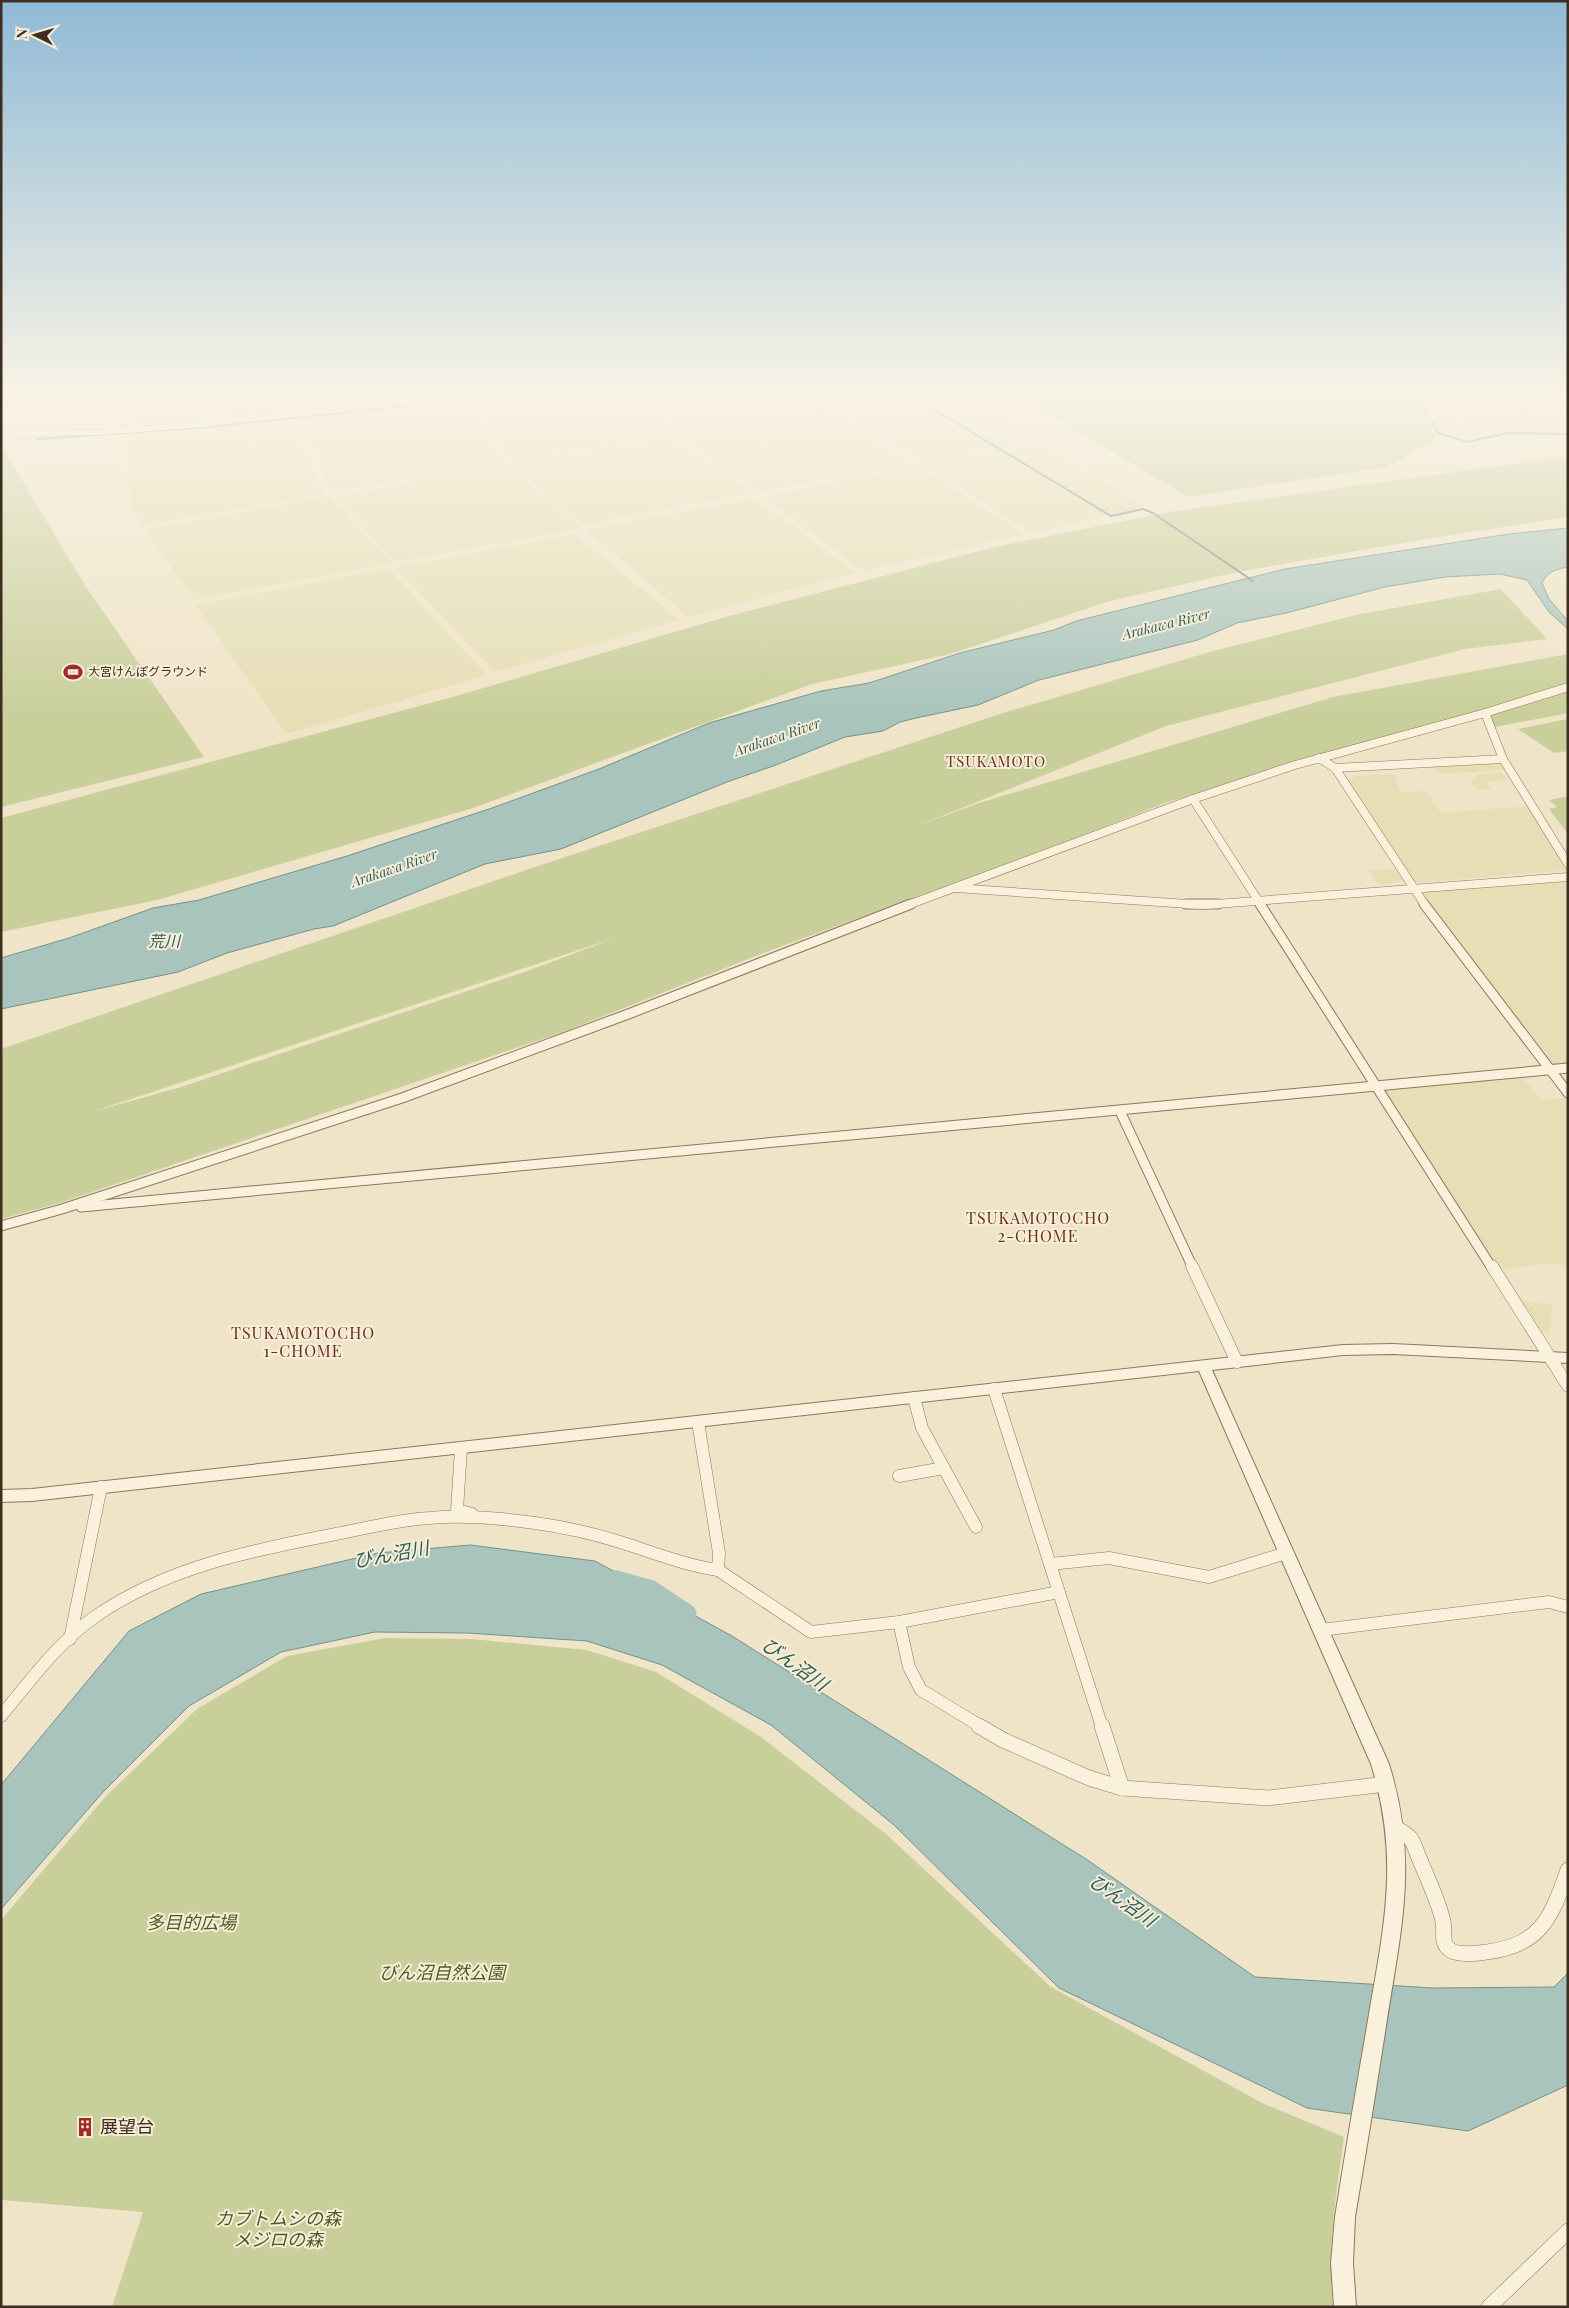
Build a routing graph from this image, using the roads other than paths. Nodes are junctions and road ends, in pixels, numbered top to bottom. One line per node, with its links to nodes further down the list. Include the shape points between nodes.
1 (1568, 687): 2 (street)
2 (1485, 713): 3 (street); 4 (street)
3 (1319, 758): 5 (street); 6 (street)
4 (1503, 759): 5 (street); 7 (street)
5 (1335, 768): 10 (street)
6 (1193, 799): 9 (street); 11 (street)
7 (1568, 864)
8 (1568, 877): 10 (street)
9 (952, 888): 11 (street, via 1203,905); 17 (street, via 402,1098)
10 (1413, 890): 11 (street); 13 (street)
11 (1258, 902): 14 (street)
12 (1568, 1068): 13 (street)
13 (1550, 1070): 14 (street); 15 (street)
14 (1376, 1086): 16 (street); 19 (street)
15 (1568, 1093)
16 (1120, 1111): 17 (street); 21 (street)
17 (62, 1209): 18 (street)
18 (1, 1226)
19 (1549, 1357): 20 (street); 21 (street, via 1376,1349); 23 (street)
20 (1568, 1358)
21 (1237, 1362): 22 (street)
22 (1203, 1365): 24 (street); 34 (street)
23 (1568, 1386)
24 (994, 1389): 25 (street); 35 (street)
25 (914, 1398): 26 (street); 28 (street, via 922,1428)
26 (698, 1422): 27 (street); 36 (street, via 719,1553)
27 (461, 1449): 30 (street); 32 (street, via 458,1510)
28 (944, 1468): 29 (street); 33 (street)
29 (899, 1476)
30 (101, 1487): 31 (street, via 32,1496); 41 (street)
31 (1, 1496)
32 (482, 1517): 36 (street, via 530,1523 616,1541 700,1568); 41 (street, via 400,1521 219,1559 162,1580 124,1600 95,1616)
33 (976, 1527)
34 (1286, 1553): 35 (street, via 1209,1577 1109,1558); 40 (street)
35 (1050, 1564): 37 (street)
36 (718, 1570): 39 (street, via 811,1632)
37 (1059, 1592): 39 (street); 44 (street)
38 (1568, 1606): 40 (street, via 1549,1602)
39 (899, 1622): 44 (street, via 911,1672 921,1690 1003,1740 1095,1780)
40 (1321, 1630): 43 (street)
41 (70, 1639): 42 (street)
42 (1, 1716)
43 (1386, 1784): 44 (street, via 1268,1798); 45 (street)
44 (1122, 1788)
45 (1396, 1828): 46 (street, via 1411,1839 1440,1906 1444,1940 1455,1952 1492,1952 1526,1940 1548,1920); 48 (street, via 1398,1887 1343,2239)
46 (1568, 1870)
47 (1568, 2231): 49 (street)
48 (1344, 2307)
49 (1489, 2307)

